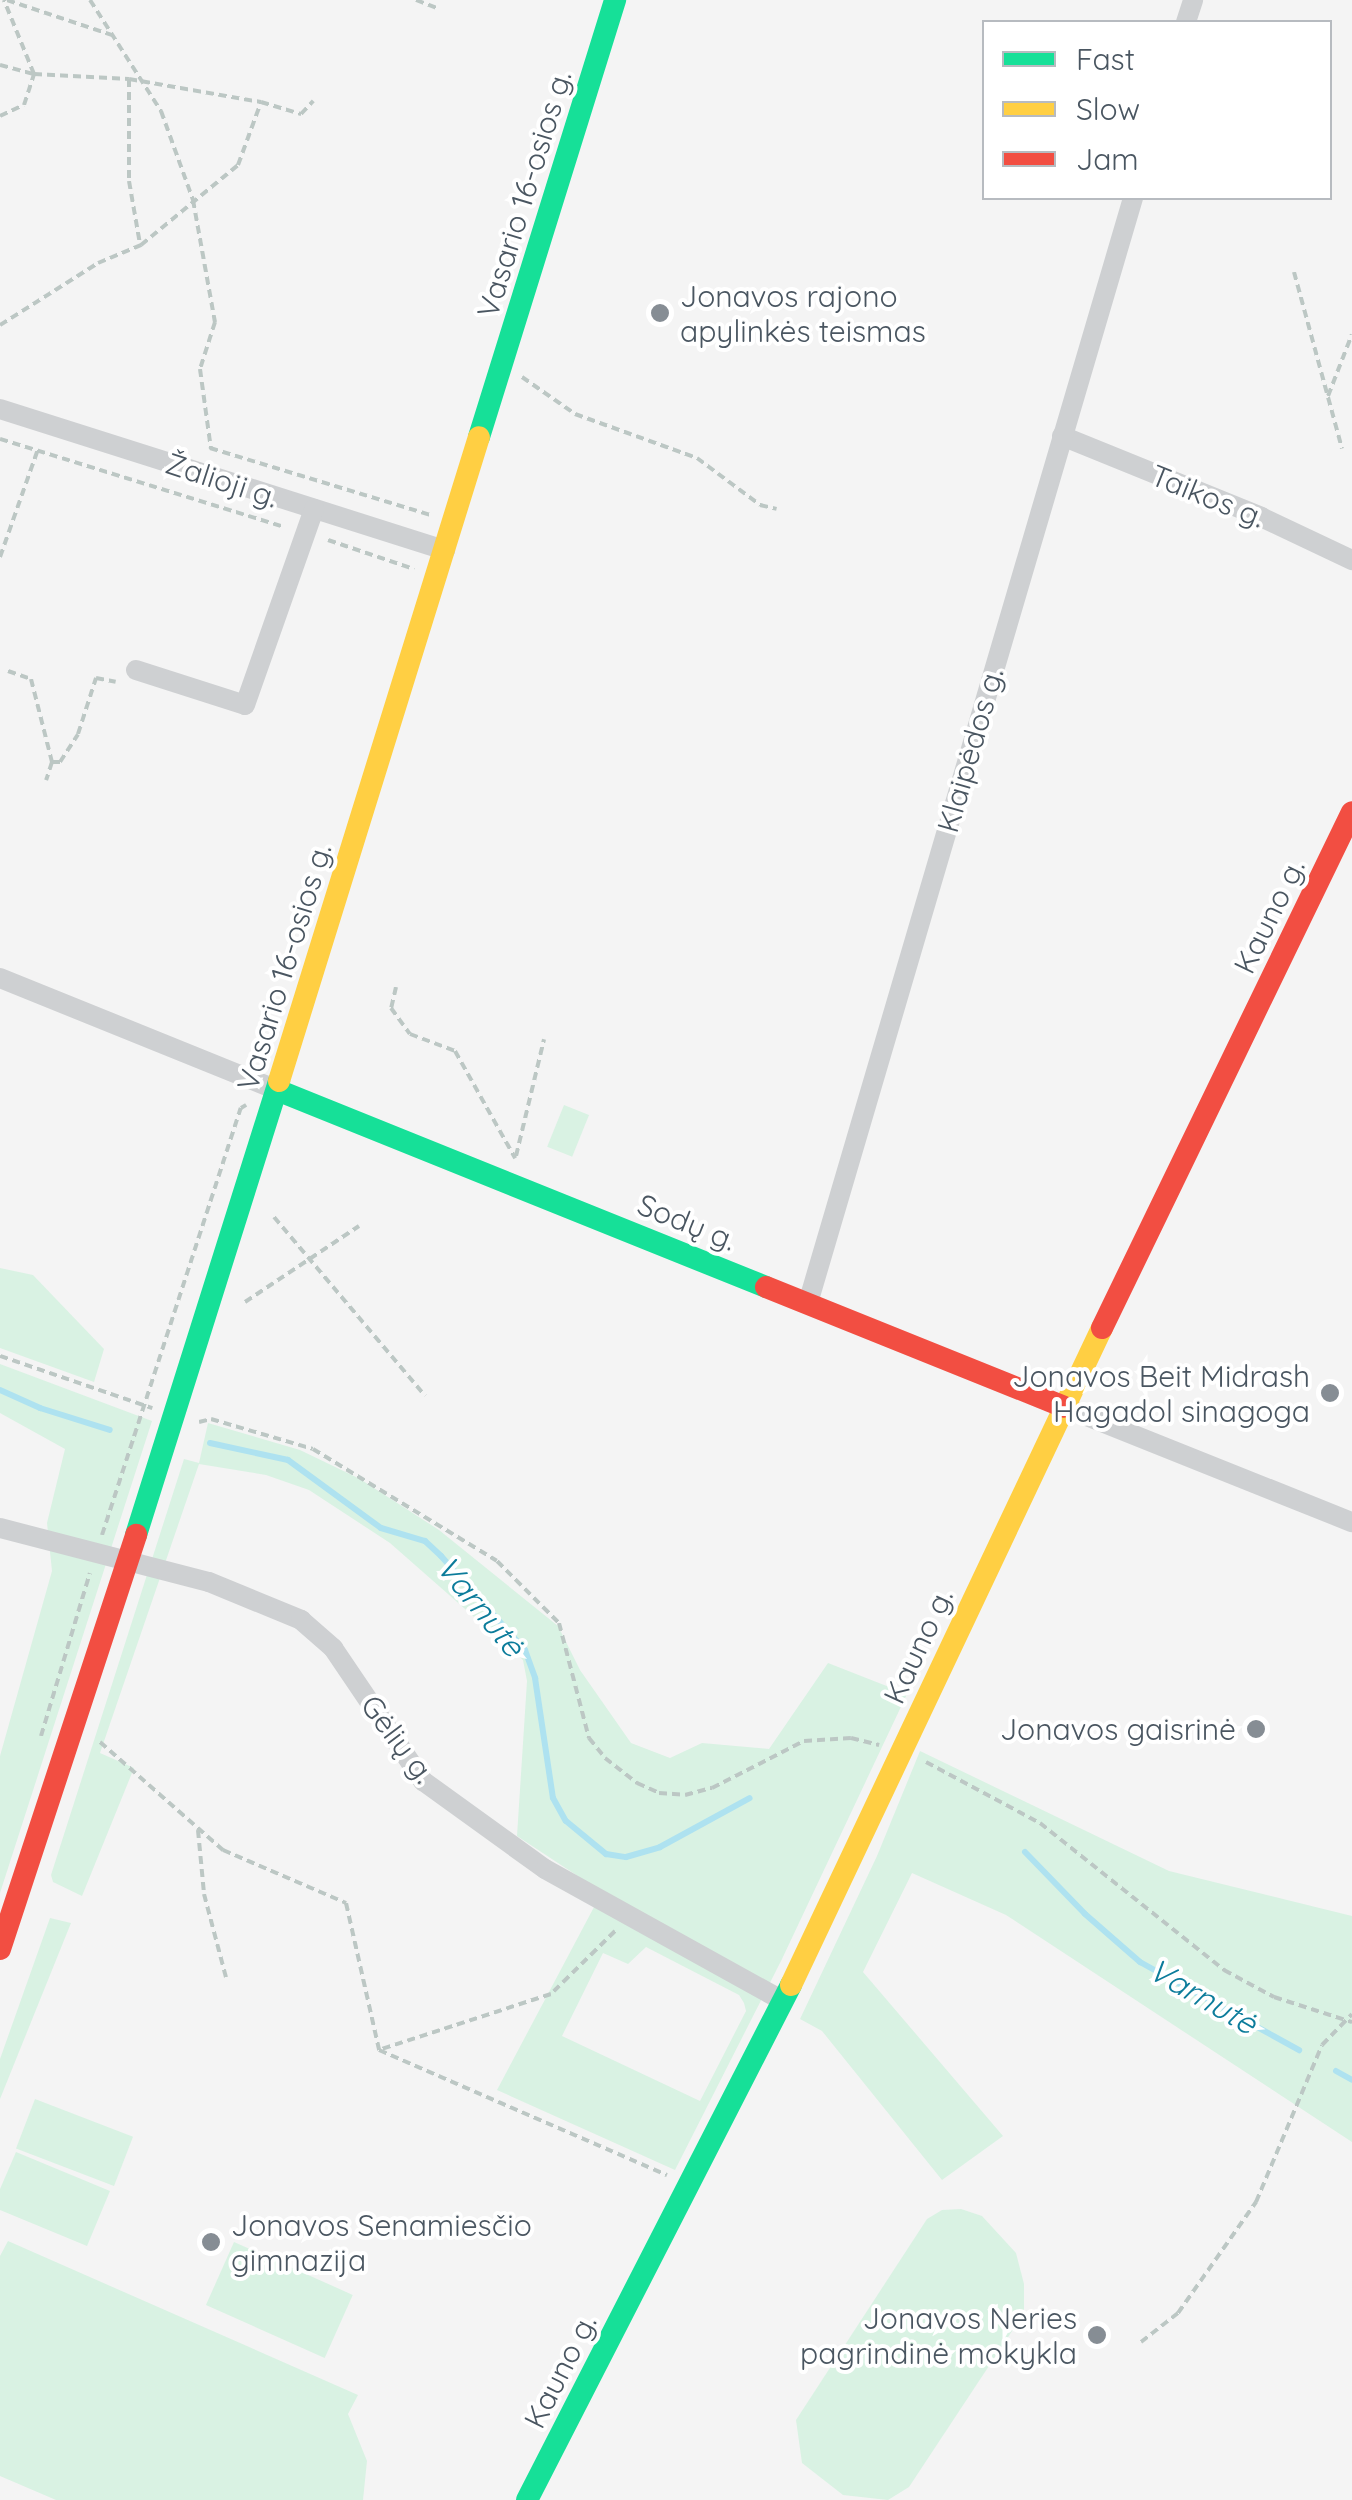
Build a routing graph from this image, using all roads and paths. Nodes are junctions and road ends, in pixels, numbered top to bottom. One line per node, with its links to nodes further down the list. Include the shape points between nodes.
1 (6, 0): 6 (path); 8 (path)
2 (90, 0): 6 (path)
3 (416, 0): 5 (path)
4 (615, 0): 20 (main road, Vasario 16-osios g.)
5 (437, 8)
6 (113, 35): 10 (path)
7 (0, 65): 8 (path)
8 (34, 74): 9 (path); 13 (path, via 24,105)
9 (129, 80): 10 (path); 16 (path, via 129,180)
10 (144, 82): 12 (path); 14 (path, via 176,144)
11 (314, 101): 12 (path, via 301,114)
12 (261, 102): 14 (path, via 238,165)
13 (0, 116)
14 (193, 200): 16 (path); 26 (path, via 215,322 200,369)
15 (1132, 200): 24 (street, Klaipėdos g.)
16 (141, 245): 18 (path, via 98,263)
17 (1294, 272): 21 (path)
18 (0, 325)
19 (1352, 334): 21 (path)
20 (503, 363): 31 (path, via 575,414 696,458 760,505); 34 (main road, Vasario 16-osios g.)
21 (1328, 396): 27 (path)
22 (0, 409): 23 (street, Žalioji g.)
23 (47, 424): 28 (path); 29 (street, Žalioji g.)
24 (1062, 436): 36 (street, Taikos g.); 53 (street, Klaipėdos g.)
25 (0, 438): 28 (path)
26 (210, 448): 29 (path); 32 (path)
27 (1342, 449)
28 (38, 450): 33 (path); 35 (path)
29 (214, 478): 30 (street, Žalioji g.)
30 (314, 509): 33 (street); 34 (street, Žalioji g.)
31 (777, 509)
32 (437, 515)
33 (305, 533): 37 (path, via 416,569); 38 (street, via 246,705)
34 (445, 550): 46 (main road, Vasario 16-osios g.)
35 (0, 558)
36 (1352, 560)
37 (421, 578)
38 (136, 670): 40 (path, via 127,684 96,678 78,734 60,762)
39 (8, 671): 40 (path, via 31,679)
40 (52, 762): 41 (path)
41 (46, 780)
42 (1352, 812): 57 (main road, Kauno g.)
43 (0, 978): 46 (street, Sodų g.)
44 (396, 987): 47 (path, via 391,1008 410,1034 455,1051)
45 (544, 1039): 47 (path)
46 (277, 1090): 48 (main road, Sodų g.); 56 (path, via 241,1108); 58 (main road, Vasario 16-osios g.)
47 (516, 1158): 48 (path)
48 (509, 1183): 53 (main road, Sodų g.)
49 (274, 1217): 51 (path)
50 (359, 1226): 51 (path)
51 (311, 1259): 52 (path); 55 (path)
52 (244, 1302)
53 (808, 1303): 57 (main road, Sodų g.)
54 (0, 1356): 56 (path)
55 (425, 1396)
56 (144, 1405): 58 (path); 61 (path)
57 (1064, 1407): 59 (street, Sodų g.); 65 (main road, Kauno g.)
58 (175, 1416): 62 (main road, Vasario 16-osios g.); 65 (path, via 211,1419 313,1449 497,1561 559,1622 589,1738 605,1758 658,1793 712,1788 804,1741 852,1738)
59 (1352, 1522)
60 (0, 1528): 61 (street, Gėlių g.)
61 (97, 1551): 62 (street, Gėlių g.); 63 (path)
62 (129, 1559): 67 (street, Gėlių g., via 209,1582 301,1620 333,1648 423,1781 545,1869); 68 (main road, Vasario 16-osios g.)
63 (40, 1742)
64 (100, 1742): 66 (path)
65 (900, 1754): 70 (main road, Kauno g.); 72 (path, via 936,1766 1040,1823 1224,1970 1274,1998)
66 (198, 1828): 69 (path, via 204,1894); 74 (path, via 222,1850 346,1904)
67 (629, 1916): 70 (street, Gėlių g.); 74 (path, via 551,1994)
68 (0, 1948)
69 (226, 1977)
70 (784, 2002): 75 (main road, Kauno g.)
71 (1352, 2014): 72 (path)
72 (1344, 2019): 73 (path); 76 (path, via 1316,2057 1256,2202 1178,2313)
73 (1352, 2022)
74 (378, 2050): 75 (path)
75 (690, 2185): 77 (main road, Kauno g.)
76 (1140, 2342)
77 (527, 2500)

